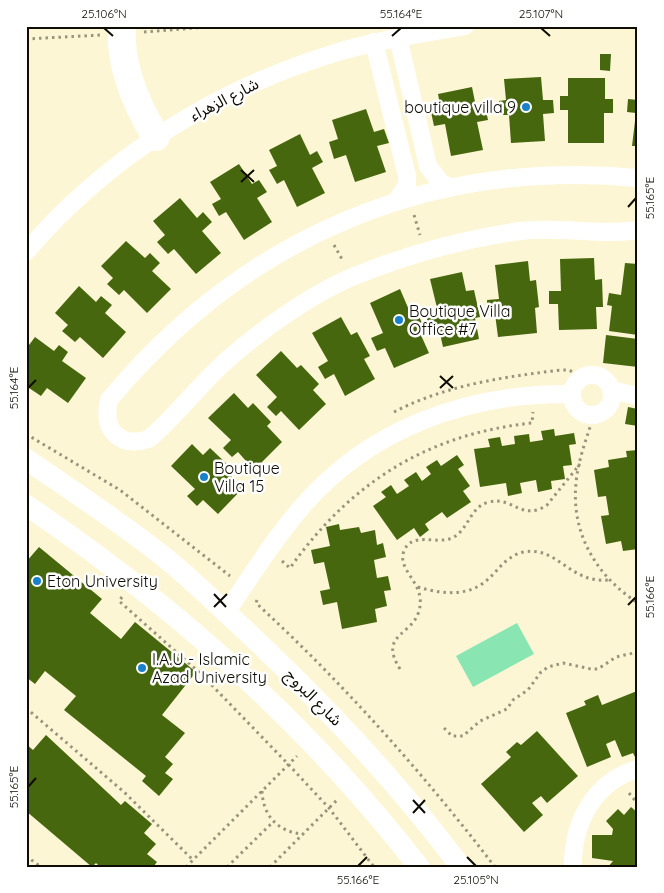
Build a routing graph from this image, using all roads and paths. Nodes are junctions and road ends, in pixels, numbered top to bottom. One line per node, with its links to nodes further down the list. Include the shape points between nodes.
1 (465, 26): 3 (street, شارع الزهراء)
2 (120, 29): 5 (main road, via 131,88)
3 (398, 38): 4 (street, شارع الزهراء); 7 (street, via 428,166 441,183)
4 (374, 42): 5 (street, شارع الزهراء, via 261,80); 8 (street, via 407,176)
5 (156, 137): 11 (street, شارع الزهراء, via 92,186)
6 (638, 178): 7 (street, via 570,174)
7 (450, 187): 8 (street)
8 (402, 200): 9 (street); 12 (path)
9 (326, 229): 13 (path); 13 (street, via 245,274 172,332 109,400 108,424 125,441 149,439 227,360 266,329)
10 (638, 230): 12 (street, via 572,228 524,231 476,238)
11 (26, 252)
12 (425, 252): 13 (street)
13 (352, 277)
14 (612, 390): 15 (street, via 603,378 590,374 577,381); 16 (street); 17 (street, via 606,410)
15 (571, 394): 17 (street, via 580,412); 25 (street, via 511,396 452,409 423,420 370,448 338,472 301,507)
16 (638, 396)
17 (594, 415): 19 (path)
18 (26, 459): 25 (street, شارع البروج, via 161,554)
19 (580, 464): 21 (path, via 576,481 577,517 588,551); 23 (path, via 541,509 528,512 502,501 489,502 476,508 464,527 451,538 418,539 410,543 404,549 404,566)
20 (26, 505): 22 (street)
21 (609, 580): 23 (path, via 583,578 556,558 535,551 510,558 482,584 470,589 445,593); 24 (path)
22 (135, 583): 30 (street, via 226,660); 31 (path, via 119,601 200,673)
23 (418, 587): 27 (path, via 419,612 395,639 392,650)
24 (637, 601)
25 (226, 613): 46 (street, شارع البروج, via 300,681 370,754)
26 (638, 652): 29 (path, via 616,657 598,669 563,663 548,667 507,709 480,722 463,736 452,736)
27 (400, 669)
28 (26, 708): 39 (path, via 124,792)
29 (444, 728)
30 (310, 743): 31 (path); 33 (street)
31 (288, 764): 34 (path); 35 (path)
32 (638, 769): 47 (street, via 616,778 590,802 576,834)
33 (351, 786): 35 (path); 45 (street)
34 (262, 791): 36 (path, via 263,802); 39 (path)
35 (329, 808): 37 (path); 44 (path)
36 (273, 822): 37 (path, via 292,833); 42 (path)
37 (303, 834): 43 (path)
38 (26, 856): 40 (path)
39 (193, 860): 41 (path)
40 (41, 867)
41 (186, 867)
42 (227, 867)
43 (270, 867)
44 (374, 867)
45 (419, 867)
46 (461, 867)
47 (573, 867)

